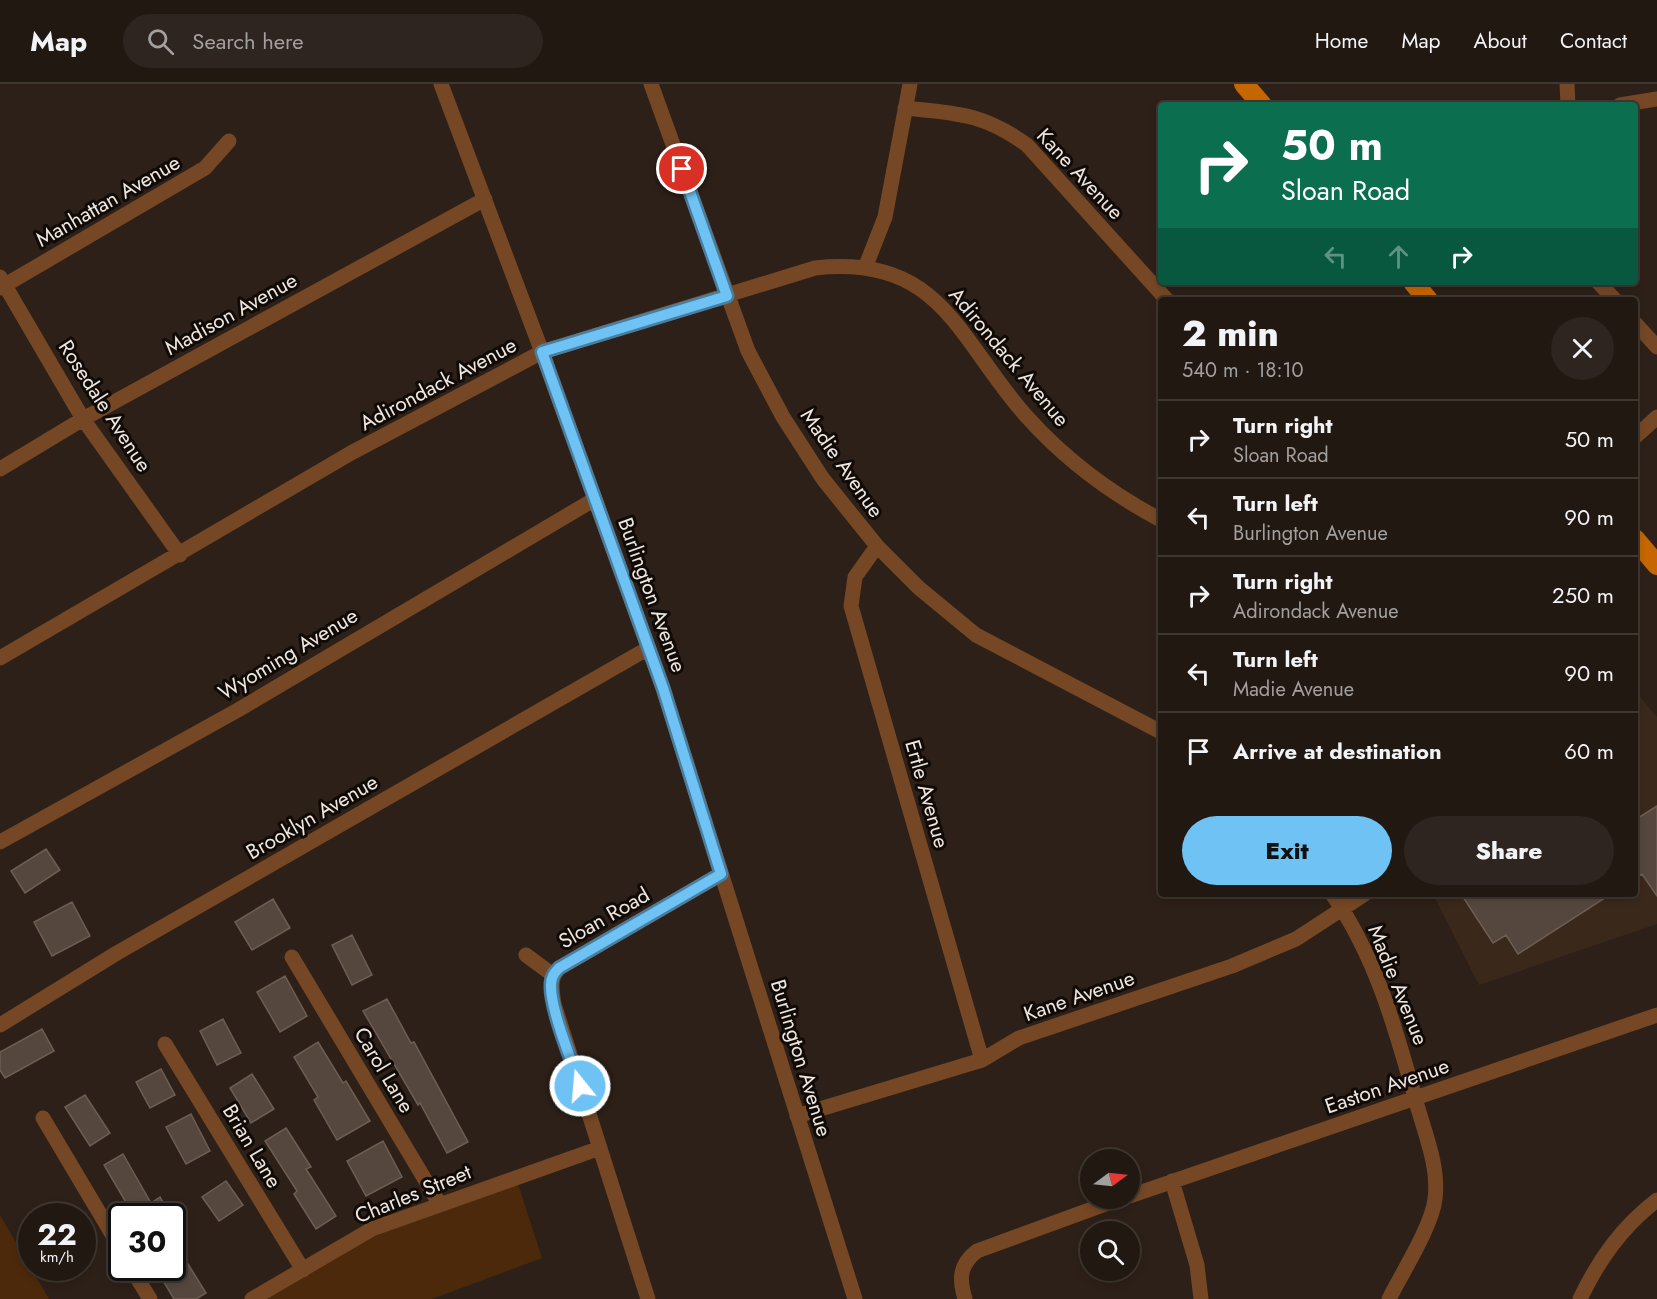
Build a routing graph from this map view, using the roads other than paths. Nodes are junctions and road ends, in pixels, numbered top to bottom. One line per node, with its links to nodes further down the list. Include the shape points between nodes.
1 (441, 84): 12 (street, Burlington Avenue)
2 (651, 84): 17 (street, Madie Avenue)
3 (910, 84): 10 (street)
4 (1244, 84): 7 (main road)
5 (1567, 84): 8 (street)
6 (1657, 99): 9 (street)
7 (1259, 102)
8 (1568, 102)
9 (1638, 102)
10 (905, 108): 13 (street, via 885,217); 18 (street, Kane Avenue, via 967,114 998,126 1027,145)
11 (229, 141): 14 (street, Manhattan Avenue, via 205,168)
12 (484, 199): 23 (street, Burlington Avenue); 25 (street, Madison Avenue)
13 (864, 268): 17 (street, Adirondack Avenue, via 815,268); 29 (street, Adirondack Avenue, via 908,282 934,299 957,321 1028,418 1063,453 1102,484)
14 (2, 284): 25 (street, Rosedale Avenue)
15 (1416, 285): 19 (main road)
16 (1601, 285): 20 (street)
17 (727, 296): 23 (street, Adirondack Avenue); 31 (street, Madie Avenue, via 748,351 783,417 823,479)
18 (1164, 297)
19 (1426, 297)
20 (1611, 297)
21 (1638, 325): 22 (street)
22 (1657, 347)
23 (542, 352): 28 (street, Burlington Avenue); 32 (street, Adirondack Avenue, via 351,453)
24 (1657, 417): 26 (street)
25 (83, 419): 27 (street, Madison Avenue); 32 (street, Rosedale Avenue)
26 (1638, 434)
27 (0, 469)
28 (595, 499): 34 (street, Burlington Avenue); 37 (street, Wyoming Avenue, via 238,710)
29 (1158, 518)
30 (1638, 543): 33 (main road)
31 (877, 546): 36 (street, Madie Avenue, via 919,588 976,635); 48 (street, Ertle Avenue, via 855,577 851,606)
32 (180, 555): 35 (street, Adirondack Avenue)
33 (1657, 565)
34 (647, 649): 38 (street, Burlington Avenue, via 663,688); 46 (street, Brooklyn Avenue, via 117,953)
35 (0, 658)
36 (1158, 730)
37 (0, 842)
38 (721, 874): 44 (street, Sloan Road); 50 (street, Burlington Avenue)
39 (1334, 897): 41 (street, Madie Avenue)
40 (1360, 897): 41 (street, Kane Avenue)
41 (1342, 909): 48 (street, Kane Avenue, via 1296,939 1232,966 1018,1038); 49 (street, Madie Avenue, via 1387,1007)
42 (526, 955): 44 (street)
43 (292, 957): 56 (street, Carol Lane)
44 (553, 975): 52 (street, Sloan Road, via 554,1004)
45 (1657, 1015): 49 (street, Easton Avenue)
46 (0, 1025)
47 (165, 1044): 59 (street, Brian Lane)
48 (982, 1059): 50 (street, Kane Avenue)
49 (1415, 1098): 53 (street, Easton Avenue); 67 (street, Madie Avenue, via 1435,1175 1436,1198)
50 (797, 1116): 65 (street, Burlington Avenue)
51 (43, 1118): 58 (street)
52 (600, 1148): 56 (street, Charles Street); 64 (street, Sloan Road)
53 (1172, 1181): 54 (street, Easton Avenue); 66 (street, via 1197,1265)
54 (1140, 1192)
55 (1657, 1200): 68 (street, via 1608,1248)
56 (440, 1203): 59 (street, Charles Street, via 372,1229)
57 (1092, 1209): 61 (street, via 977,1251 968,1258 961,1274)
58 (108, 1227)
59 (303, 1270): 63 (street, Charles Street)
60 (139, 1281): 62 (street)
61 (965, 1298)
62 (150, 1299)
63 (252, 1299)
64 (648, 1299)
65 (855, 1299)
66 (1200, 1299)
67 (1389, 1299)
68 (1580, 1299)

